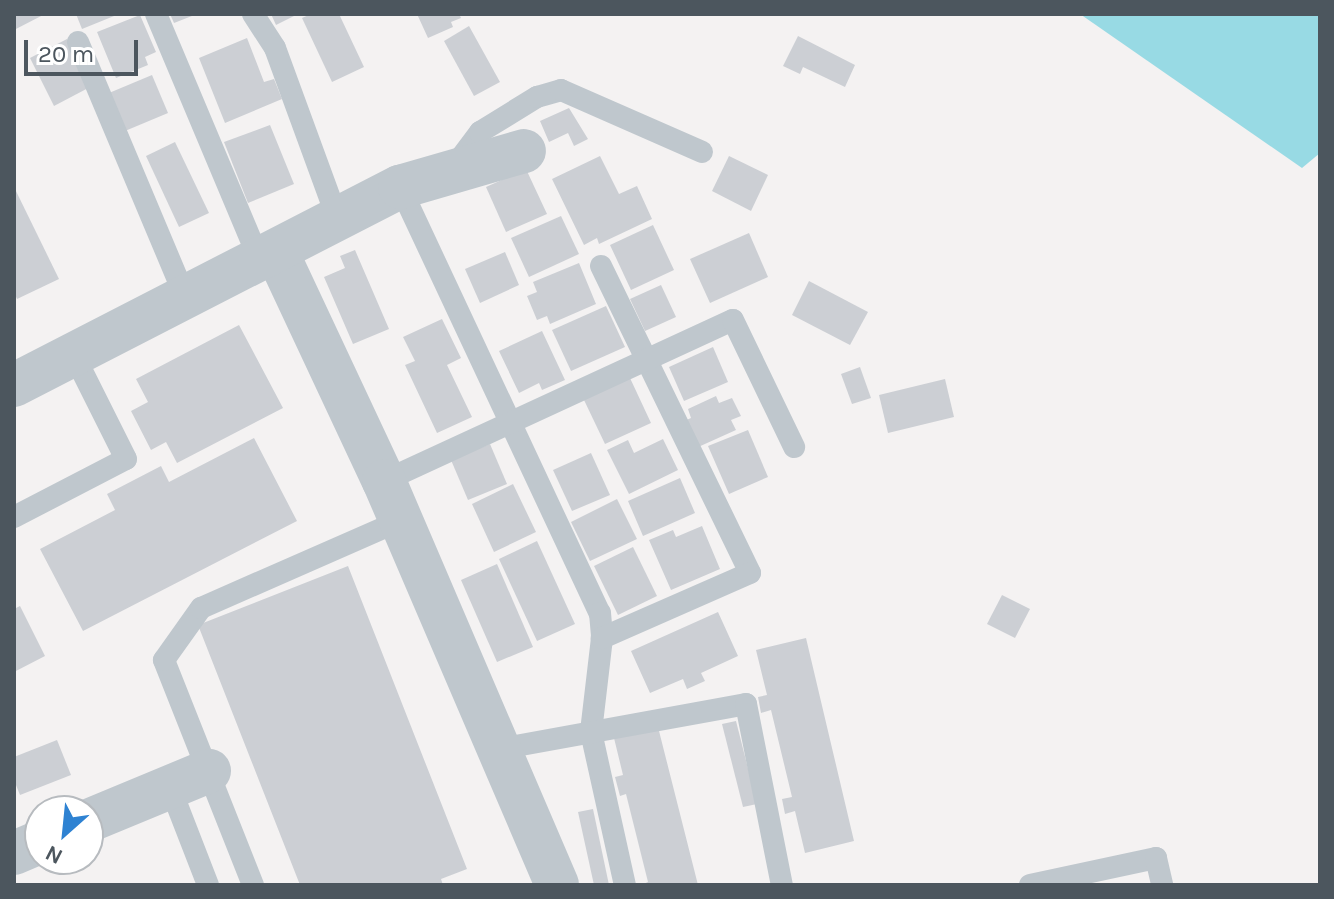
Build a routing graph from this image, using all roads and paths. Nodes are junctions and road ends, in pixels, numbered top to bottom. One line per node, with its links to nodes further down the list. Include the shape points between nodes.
1 (156, 14): 9 (lane)
2 (253, 14): 8 (lane, via 275,48)
3 (78, 42): 11 (lane)
4 (524, 151): 6 (street)
5 (702, 152): 6 (lane, via 561,90 537,97 480,132)
6 (450, 172): 7 (street)
7 (400, 187): 8 (street); 15 (lane)
8 (338, 220): 9 (street)
9 (268, 257): 11 (street); 17 (street)
10 (601, 266): 13 (lane)
11 (186, 299): 12 (street)
12 (74, 355): 14 (street); 18 (lane, via 126,459)
13 (645, 358): 15 (lane); 16 (lane, via 733,320); 20 (lane, via 750,573)
14 (14, 385)
15 (511, 419): 17 (lane); 20 (lane, via 600,613)
16 (794, 447)
17 (384, 481): 19 (street)
18 (14, 517)
19 (401, 520): 22 (street); 23 (lane, via 201,608 164,660)
20 (602, 638): 21 (lane)
21 (591, 732): 22 (lane); 28 (lane); 29 (lane, via 746,704)
22 (499, 749): 27 (street)
23 (189, 779): 24 (street); 25 (lane); 26 (lane)
24 (104, 814)
25 (208, 885)
26 (253, 885)
27 (557, 885)
28 (625, 885)
29 (782, 885)
30 (1030, 885): 31 (lane, via 1156,858)
31 (1162, 885)

